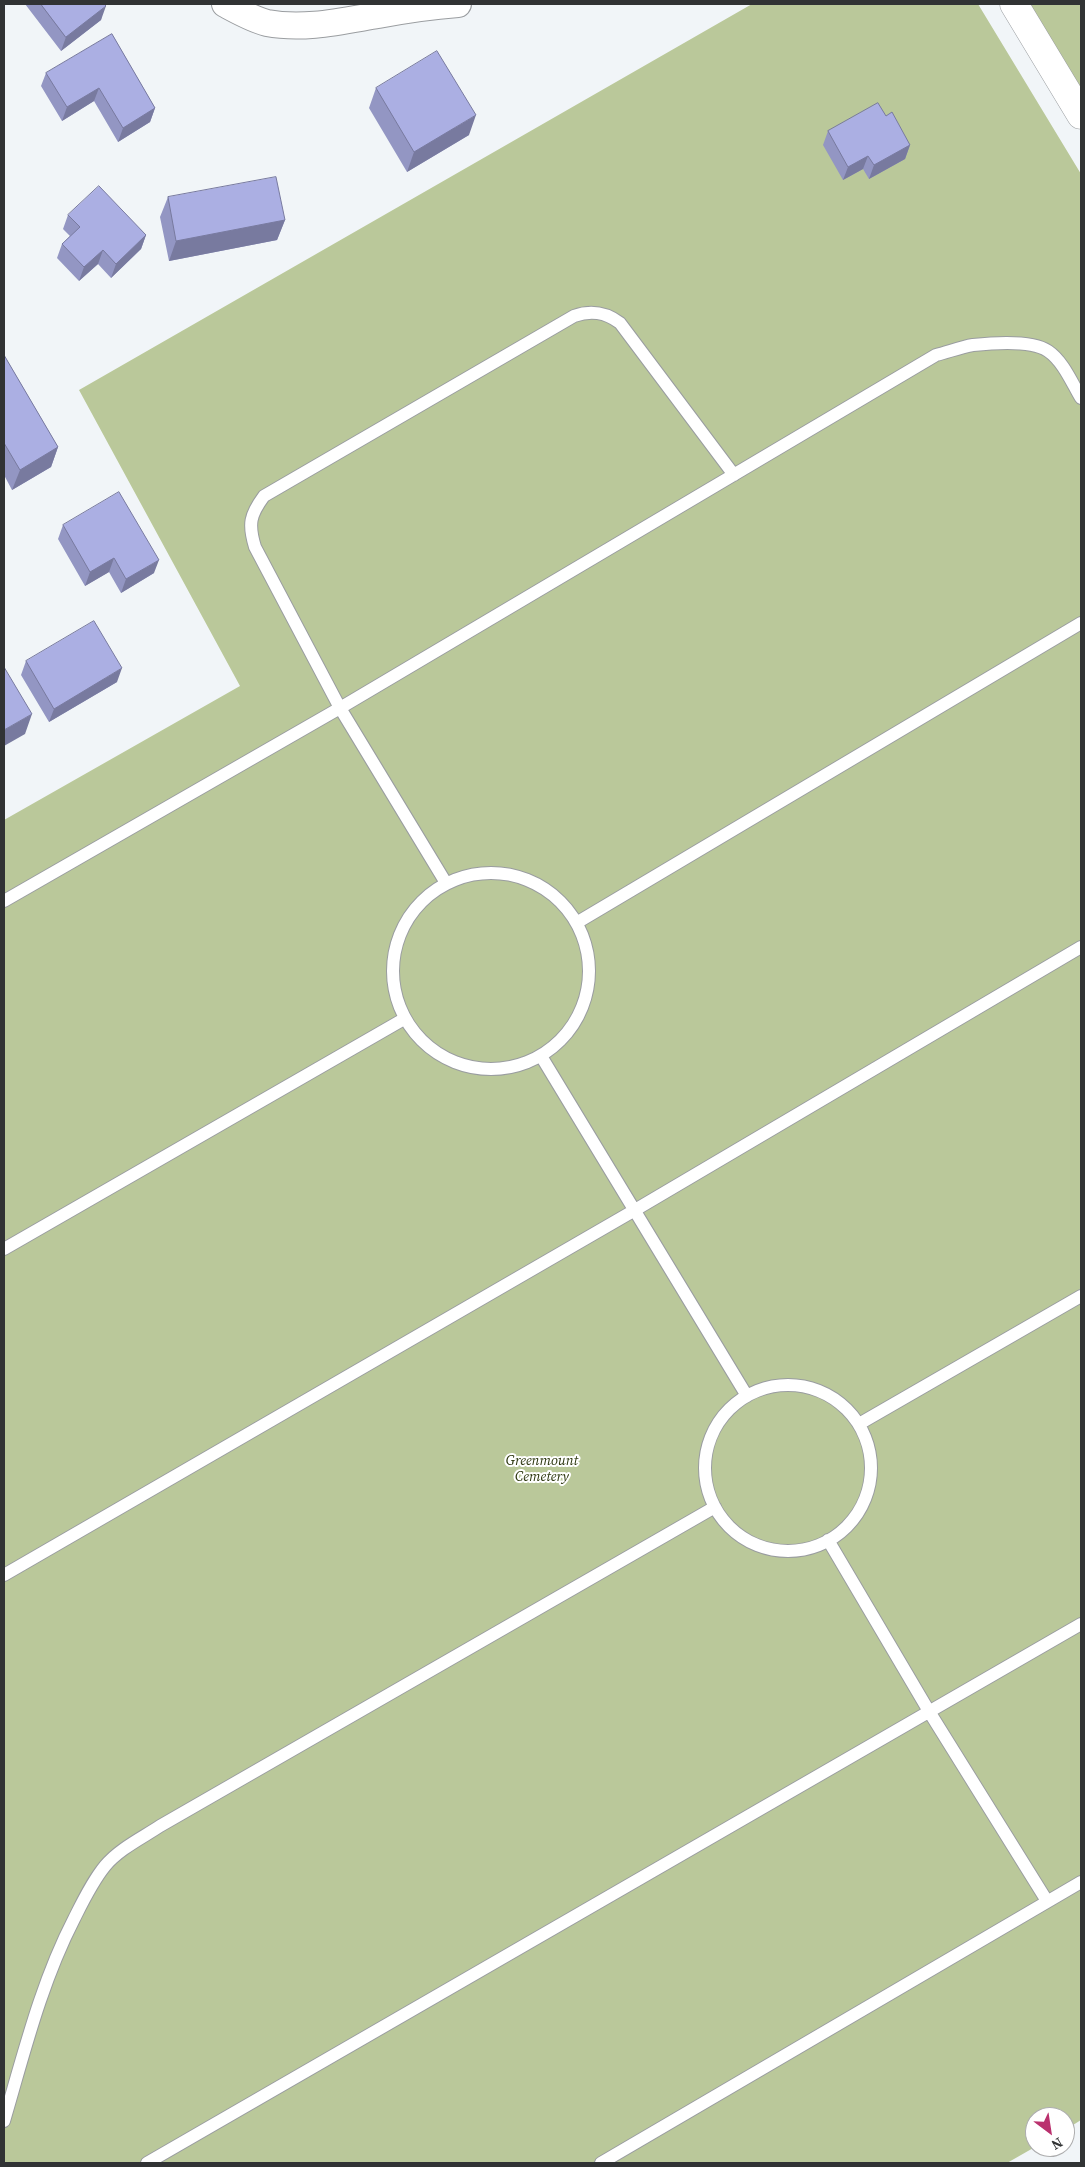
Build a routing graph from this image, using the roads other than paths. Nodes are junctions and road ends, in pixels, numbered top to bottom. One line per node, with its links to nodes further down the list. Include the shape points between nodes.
1 (225, 4): 2 (street, via 267,22 294,26)
2 (458, 4)
3 (1014, 4): 4 (street)
4 (1081, 115)
5 (1081, 398): 6 (lane, via 1058,361 1038,346 972,346 936,355)
6 (734, 474): 8 (lane); 8 (lane, via 620,323 594,312 574,316 264,496 253,510 250,530 255,547)
7 (1081, 623): 11 (lane)
8 (340, 708): 9 (lane); 10 (lane)
9 (446, 883): 11 (lane, via 469,874 499,872 529,880 553,894); 13 (lane, via 429,894 408,917 396,945 392,975 395,997)
10 (4, 901)
11 (578, 922): 14 (lane, via 587,947 590,976 585,1002 573,1027)
12 (1081, 947): 15 (lane)
13 (404, 1019): 14 (lane, via 434,1052 470,1068 497,1070 526,1064); 16 (lane)
14 (541, 1056): 15 (lane)
15 (635, 1210): 18 (lane); 22 (lane)
16 (4, 1249)
17 (1081, 1296): 19 (lane)
18 (747, 1396): 19 (lane, via 771,1386 794,1385 819,1390 842,1404); 20 (lane, via 727,1412 713,1432 707,1453 706,1478)
19 (859, 1424): 21 (lane, via 865,1434 871,1460 869,1487 861,1508 845,1528)
20 (715, 1507): 21 (lane, via 732,1530 755,1544 780,1550 805,1549); 27 (lane, via 125,1848 90,1886 56,1955)
21 (828, 1540): 24 (lane)
22 (4, 1575)
23 (1081, 1624): 24 (lane)
24 (930, 1713): 26 (lane); 28 (lane)
25 (1081, 1882): 26 (lane)
26 (1047, 1901): 29 (lane)
27 (4, 2121)
28 (147, 2163)
29 (601, 2163)

